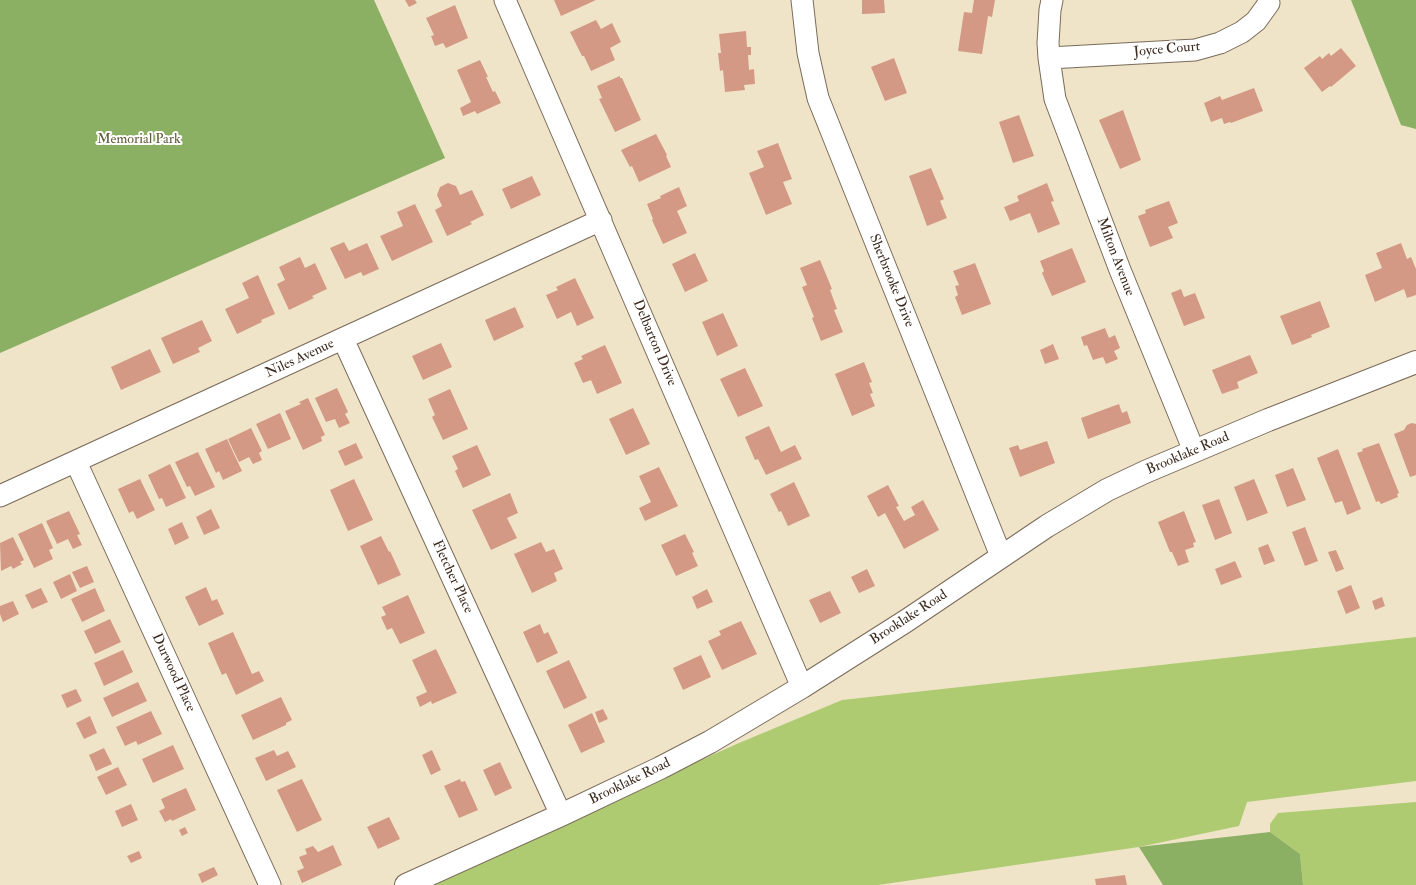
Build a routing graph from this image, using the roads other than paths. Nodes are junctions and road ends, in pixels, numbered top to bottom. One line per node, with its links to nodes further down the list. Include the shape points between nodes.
1 (505, 0): 6 (street, Delbarton Drive)
2 (802, 0): 12 (street, Sherbrooke Drive, via 808,53 818,98)
3 (1052, 0): 5 (street)
4 (1269, 3): 5 (street, Joyce Court, via 1256,21 1242,32 1220,43 1195,50)
5 (1049, 58): 9 (street, Milton Avenue, via 1055,99 1120,270)
6 (601, 220): 7 (street, Niles Avenue); 13 (street, Delbarton Drive)
7 (343, 339): 10 (street, Niles Avenue); 14 (street, Fletcher Place)
8 (1416, 362): 9 (street, Brooklake Road)
9 (1194, 451): 12 (street, Brooklake Road, via 1107,490)
10 (76, 462): 11 (street, Niles Avenue); 15 (street, Durwood Place)
11 (0, 496)
12 (1001, 556): 13 (street, Brooklake Road, via 906,621)
13 (802, 687): 14 (street, Brooklake Road, via 710,742)
14 (561, 815): 16 (street, Brooklake Road)
15 (270, 885)
16 (406, 885)

